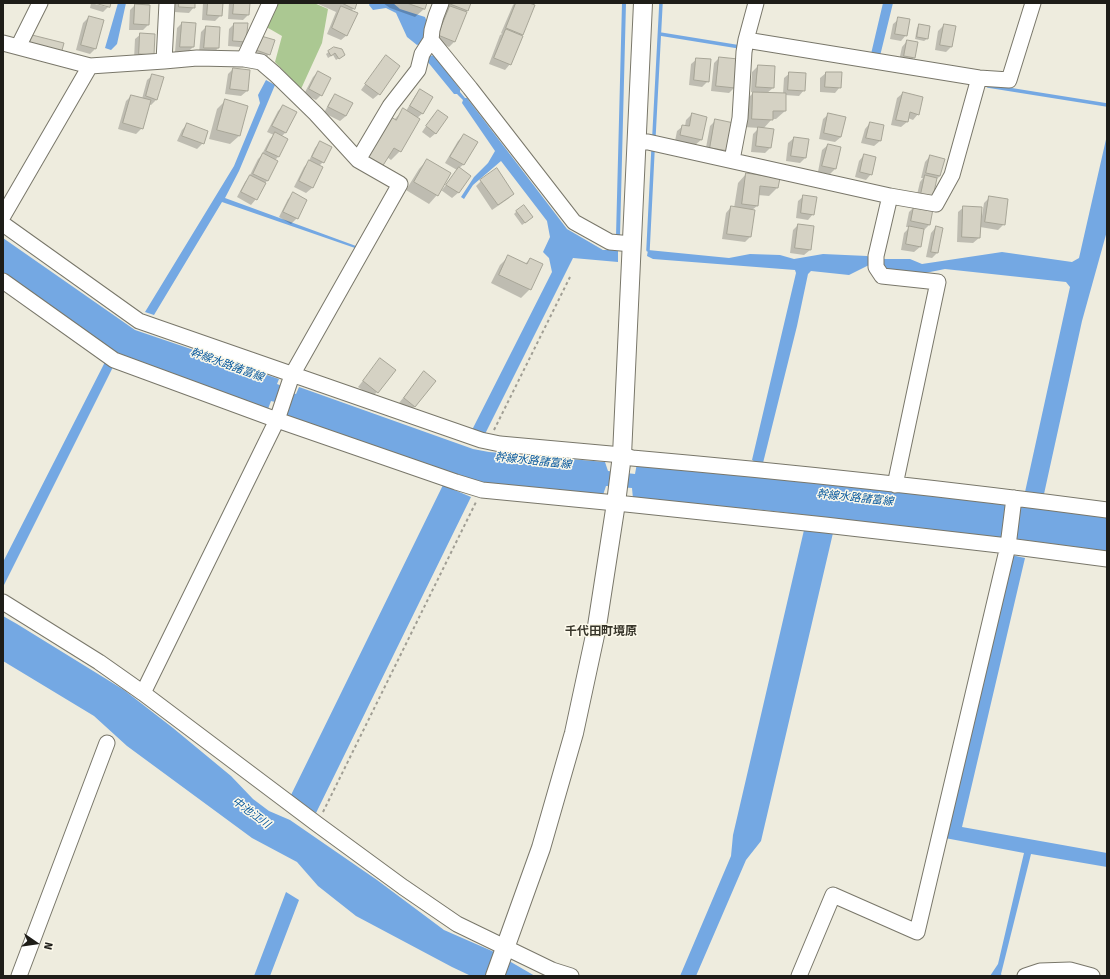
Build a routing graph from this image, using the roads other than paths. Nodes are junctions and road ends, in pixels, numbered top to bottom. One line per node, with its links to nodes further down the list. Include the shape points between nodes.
1 (40, 3): 11 (street)
2 (167, 3): 13 (street)
3 (270, 3): 12 (street)
4 (441, 3): 8 (street)
5 (644, 3): 16 (street)
6 (756, 3): 10 (street)
7 (1033, 3): 15 (street, via 1009,80)
8 (431, 40): 17 (street, via 422,54 418,70 390,106); 22 (street, via 574,222 610,242)
9 (3, 43): 11 (street)
10 (745, 46): 15 (street); 18 (street, via 740,118)
11 (18, 47): 14 (street)
12 (244, 59): 13 (street, via 197,58); 17 (street, via 261,62 275,74)
13 (164, 62): 14 (street)
14 (90, 66): 20 (street)
15 (978, 84): 19 (street, via 952,175 936,204)
16 (637, 142): 18 (street, via 648,142); 22 (street)
17 (358, 160): 24 (street, via 400,184)
18 (732, 160): 19 (street)
19 (890, 196): 27 (street, via 876,262 882,276 938,282)
20 (3, 216)
21 (3, 224): 24 (street, via 139,321)
22 (632, 244): 26 (street)
23 (3, 281): 25 (street, via 114,360)
24 (291, 379): 25 (street); 26 (street, via 481,440)
25 (278, 415): 28 (street, via 482,490); 34 (street)
26 (621, 463): 27 (street, via 632,458); 28 (street)
27 (896, 485): 29 (street)
28 (617, 496): 31 (street, via 819,524); 36 (street, via 597,626 574,733 541,848)
29 (1014, 498): 30 (street); 31 (street)
30 (1107, 510)
31 (1008, 546): 32 (street); 40 (street, via 917,932 832,895)
32 (1107, 559)
33 (3, 602): 34 (street, via 99,662)
34 (143, 693): 36 (street, via 403,887 457,924)
35 (107, 743): 37 (street)
36 (505, 948): 38 (street); 39 (street)
37 (19, 976)
38 (495, 976)
39 (571, 976)
40 (799, 976)
41 (1025, 976): 42 (street, via 1040,971 1070,970)
42 (1092, 976)

